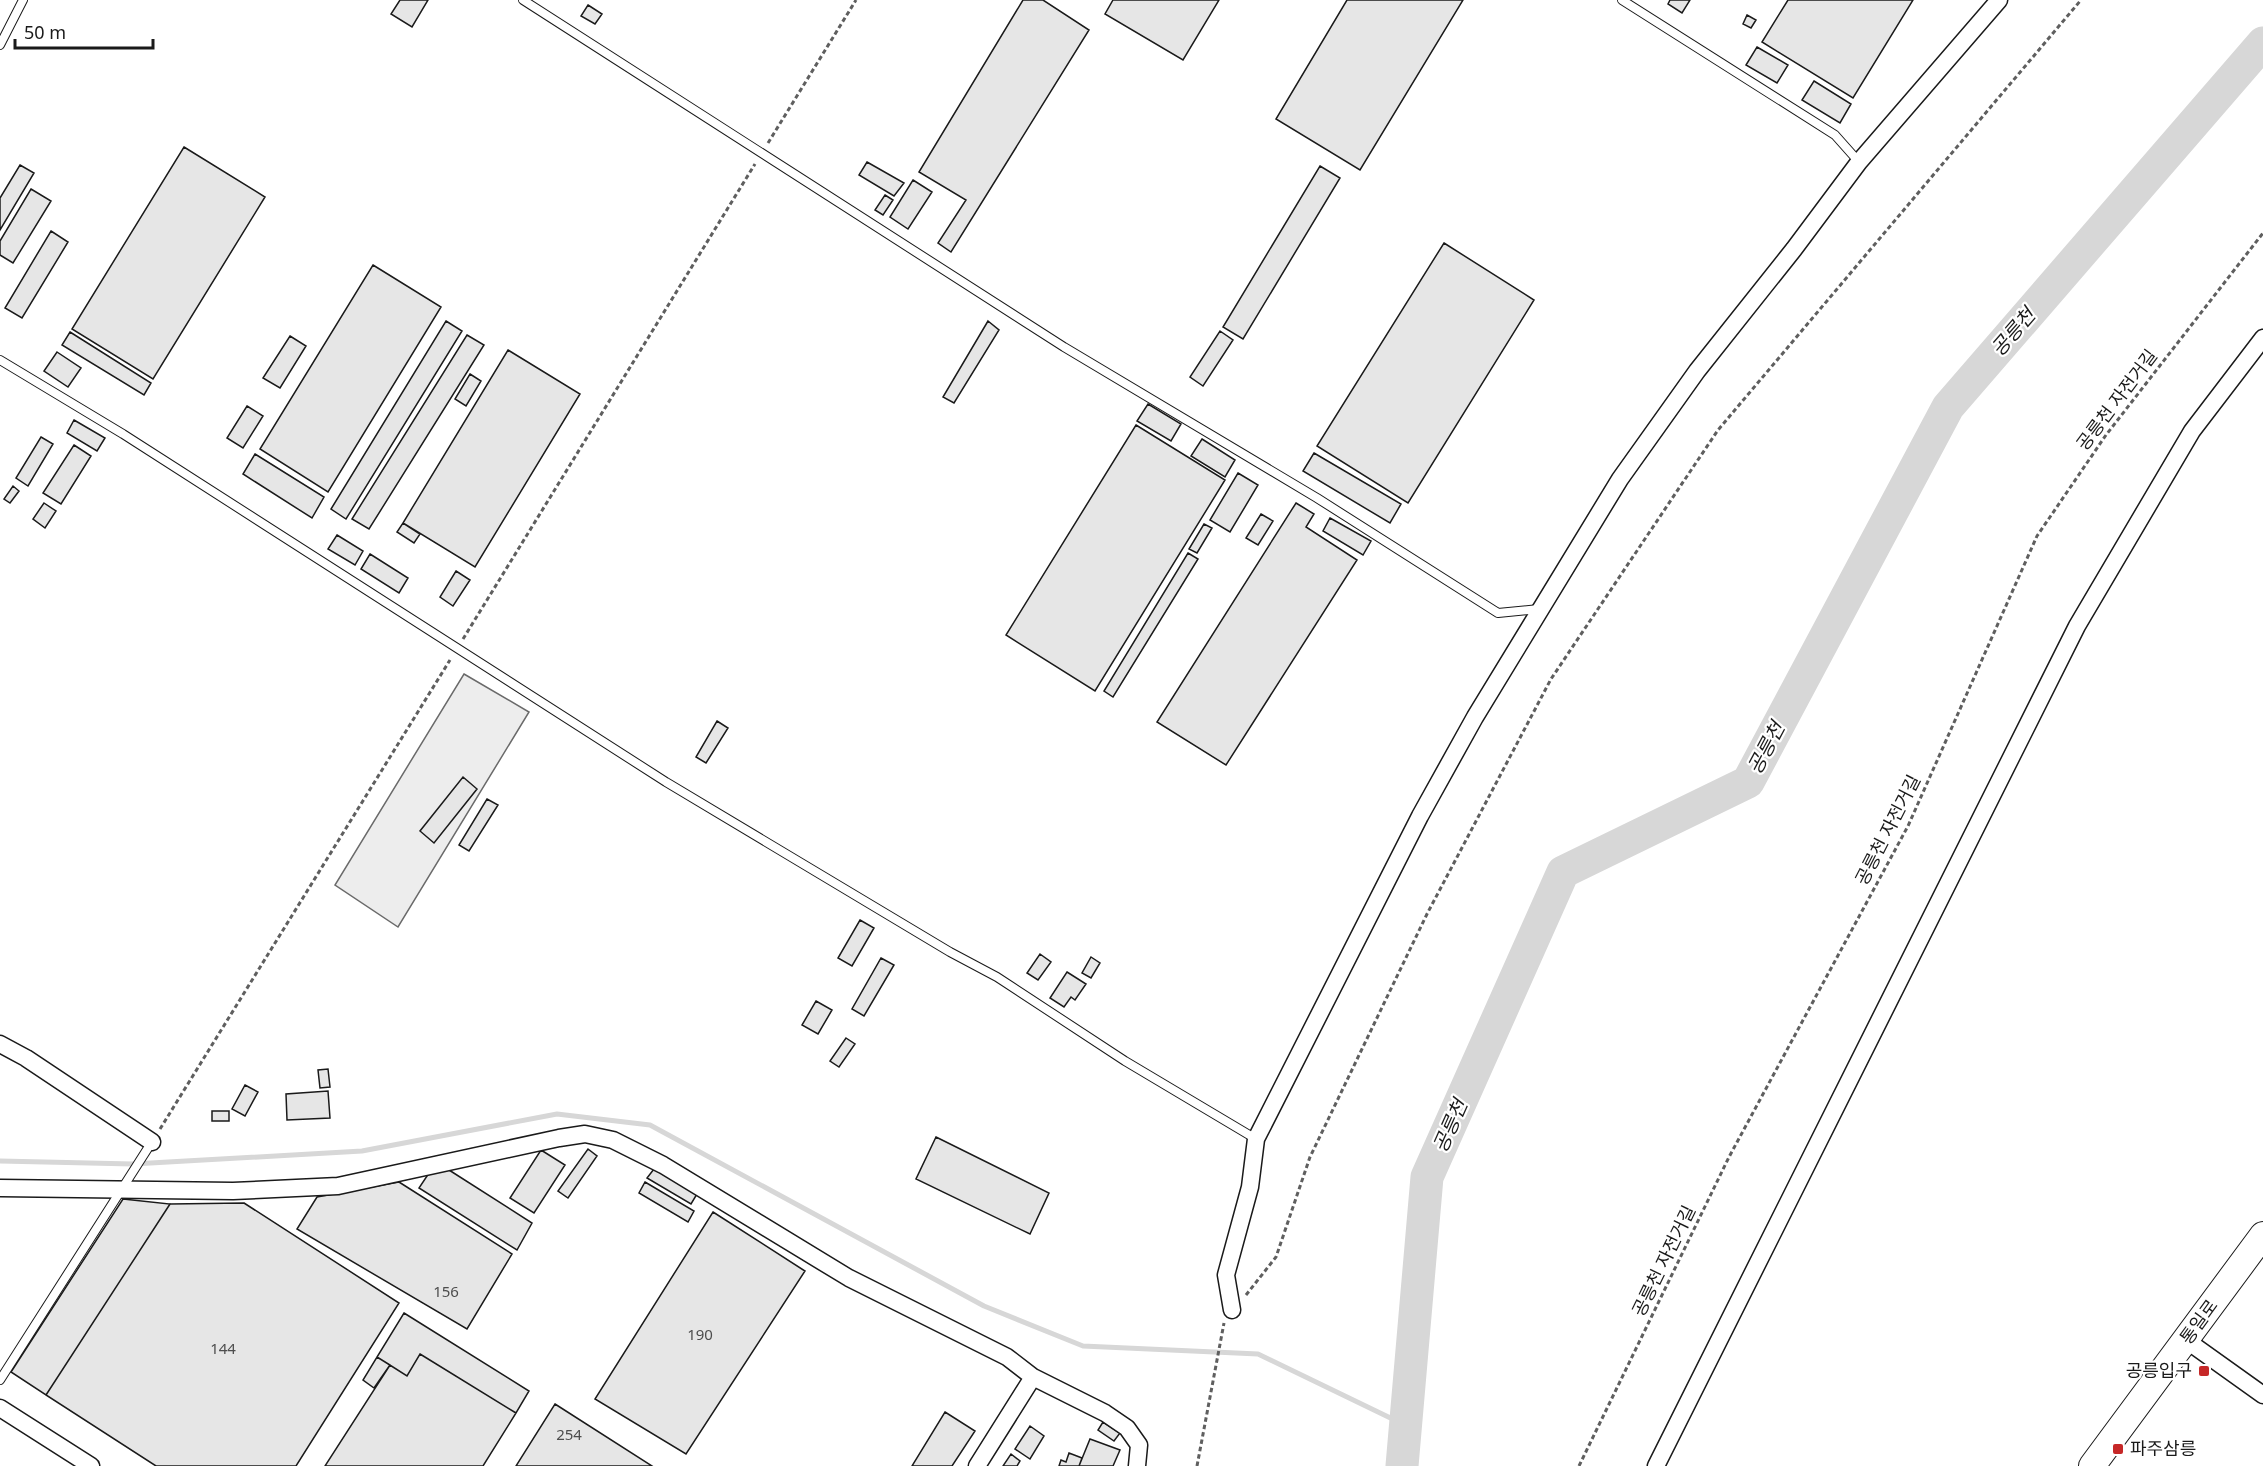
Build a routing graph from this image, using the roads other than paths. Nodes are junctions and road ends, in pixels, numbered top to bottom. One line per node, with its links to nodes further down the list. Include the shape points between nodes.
1 (23, 0): 5 (lane)
2 (523, 0): 9 (lane, via 1064,347 1317,498 1498,613)
3 (1622, 0): 6 (lane, via 1834,135)
4 (1999, 0): 6 (street)
5 (0, 45)
6 (1858, 162): 9 (street, via 1684,389 1620,479)
7 (2263, 338): 25 (street, via 2192,431 2077,627)
8 (0, 360): 11 (lane, via 123,434 666,782 997,978 1125,1061)
9 (1539, 609): 11 (street, via 1420,816)
10 (0, 1044): 12 (street)
11 (1256, 1138): 16 (street, via 1250,1187 1226,1275)
12 (150, 1145): 14 (lane)
13 (0, 1188): 14 (street)
14 (120, 1191): 18 (street, via 338,1186 585,1134 613,1140 663,1165 849,1278 1007,1357); 19 (lane)
15 (2263, 1235): 17 (main road, 통일로)
16 (1232, 1310)
17 (2186, 1340): 20 (street); 26 (main road, 통일로)
18 (1033, 1377): 23 (street); 24 (street, via 1127,1428 1139,1445)
19 (0, 1380)
20 (2263, 1395)
21 (0, 1408): 22 (street)
22 (91, 1466)
23 (977, 1466)
24 (1137, 1466)
25 (1656, 1466)
26 (2092, 1466)

